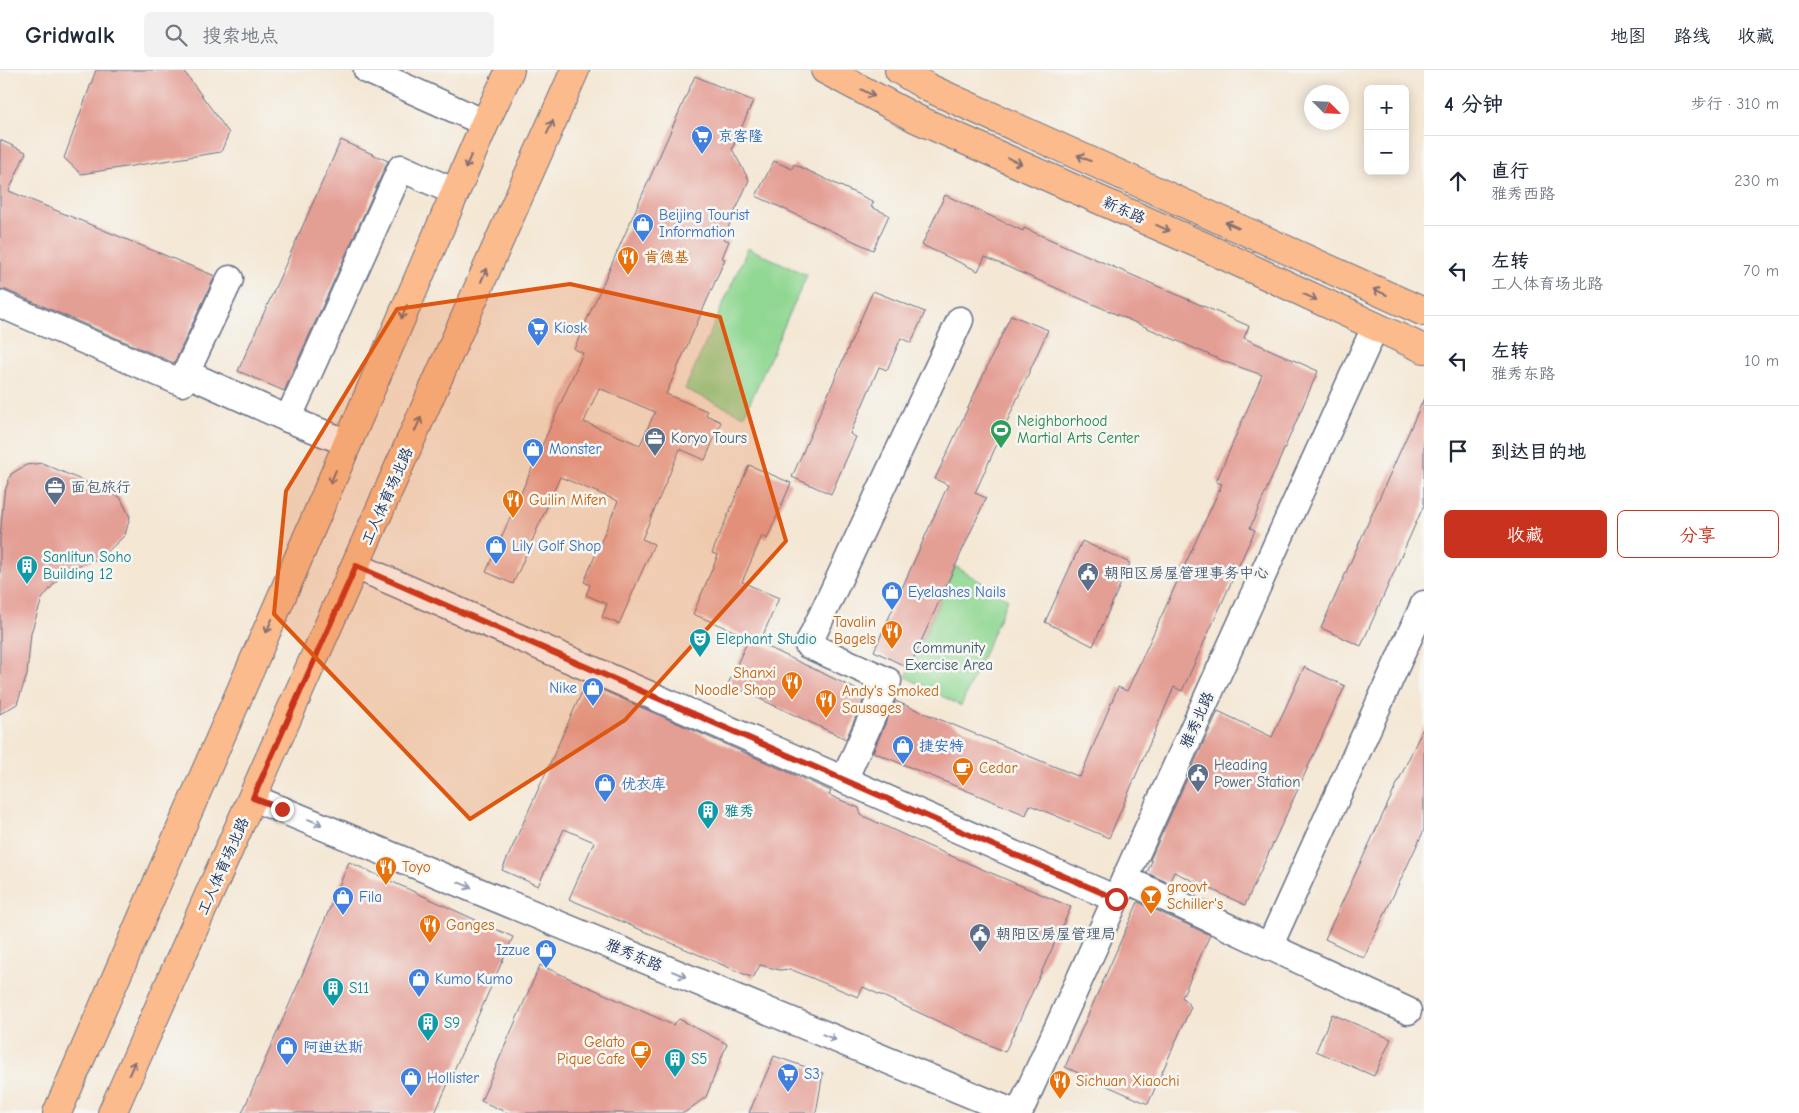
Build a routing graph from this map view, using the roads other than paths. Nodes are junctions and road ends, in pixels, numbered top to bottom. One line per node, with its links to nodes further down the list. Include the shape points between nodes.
1 (367, 70): 7 (street)
2 (510, 70): 7 (main road)
3 (575, 70): 18 (main road, 工人体育场北路, one-way to 3)
4 (825, 70): 13 (main road, 新东路, one-way to 13, via 917,119 1201,245)
5 (900, 70): 6 (main road, 新东路)
6 (924, 79): 11 (main road, 新东路, one-way to 6)
7 (485, 123): 8 (main road, one-way to 8)
8 (455, 192): 16 (street, via 400,168); 17 (main road, one-way to 17)
9 (230, 279): 15 (street)
10 (0, 304): 15 (street, via 182,383)
11 (1424, 312)
12 (960, 320): 20 (street, via 808,645 888,681)
13 (1375, 327): 14 (main road, 新东路); 22 (street, 雅秀北路)
14 (1424, 350)
15 (186, 373): 16 (street)
16 (288, 419): 17 (street)
17 (348, 443): 25 (main road, one-way to 25)
18 (356, 566): 20 (street); 21 (main road, 工人体育场北路)
19 (1424, 604): 23 (street)
20 (844, 780): 22 (street)
21 (253, 798): 26 (main road, 工人体育场北路, one-way to 21); 27 (street, 雅秀东路, one-way to 27)
22 (1120, 889): 23 (street); 27 (street, 雅秀北路)
23 (1269, 946): 24 (street)
24 (1408, 1011)
25 (57, 1113)
26 (112, 1113)
27 (1017, 1113)

